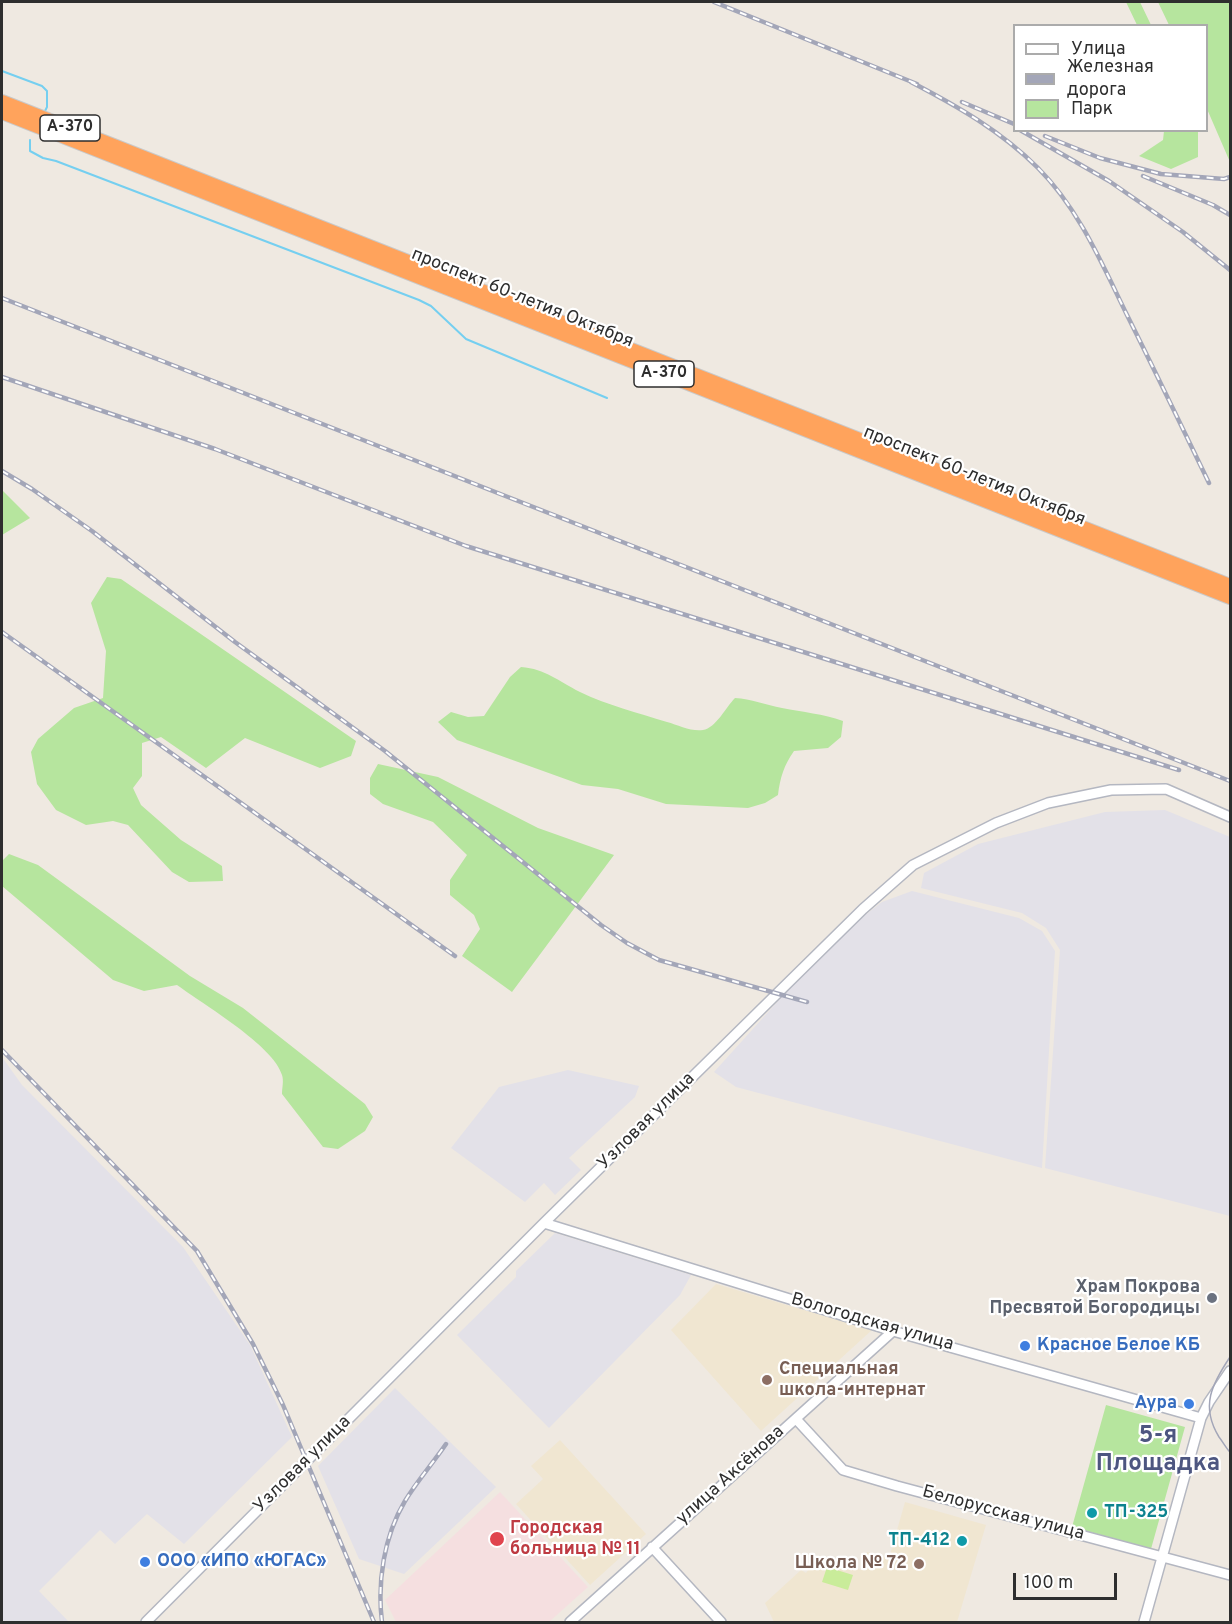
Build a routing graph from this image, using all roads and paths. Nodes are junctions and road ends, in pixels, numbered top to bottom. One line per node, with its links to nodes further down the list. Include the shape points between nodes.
1 (2, 102): 3 (highway, проспект 60-летия Октября / А-370)
2 (2, 112): 4 (highway, проспект 60-летия Октября / А-370)
3 (1230, 586)
4 (1230, 597)
5 (1230, 817): 6 (street, Узловая улица, via 1166,789 1111,790 1048,803 996,823 914,865 863,909)
6 (544, 1223): 7 (street, Вологодская улица); 14 (street, Узловая улица)
7 (893, 1330): 9 (street, Вологодская улица); 10 (street, улица Аксёнова)
8 (1230, 1371): 9 (street)
9 (1201, 1418): 12 (street)
10 (796, 1419): 11 (street, улица Аксёнова); 12 (street, Белорусская улица, via 843,1470)
11 (652, 1547): 15 (street, улица Аксёнова); 16 (street)
12 (1161, 1557): 13 (street, Белорусская улица); 17 (street)
13 (1230, 1575)
14 (146, 1623)
15 (570, 1623)
16 (721, 1623)
17 (1143, 1623)

